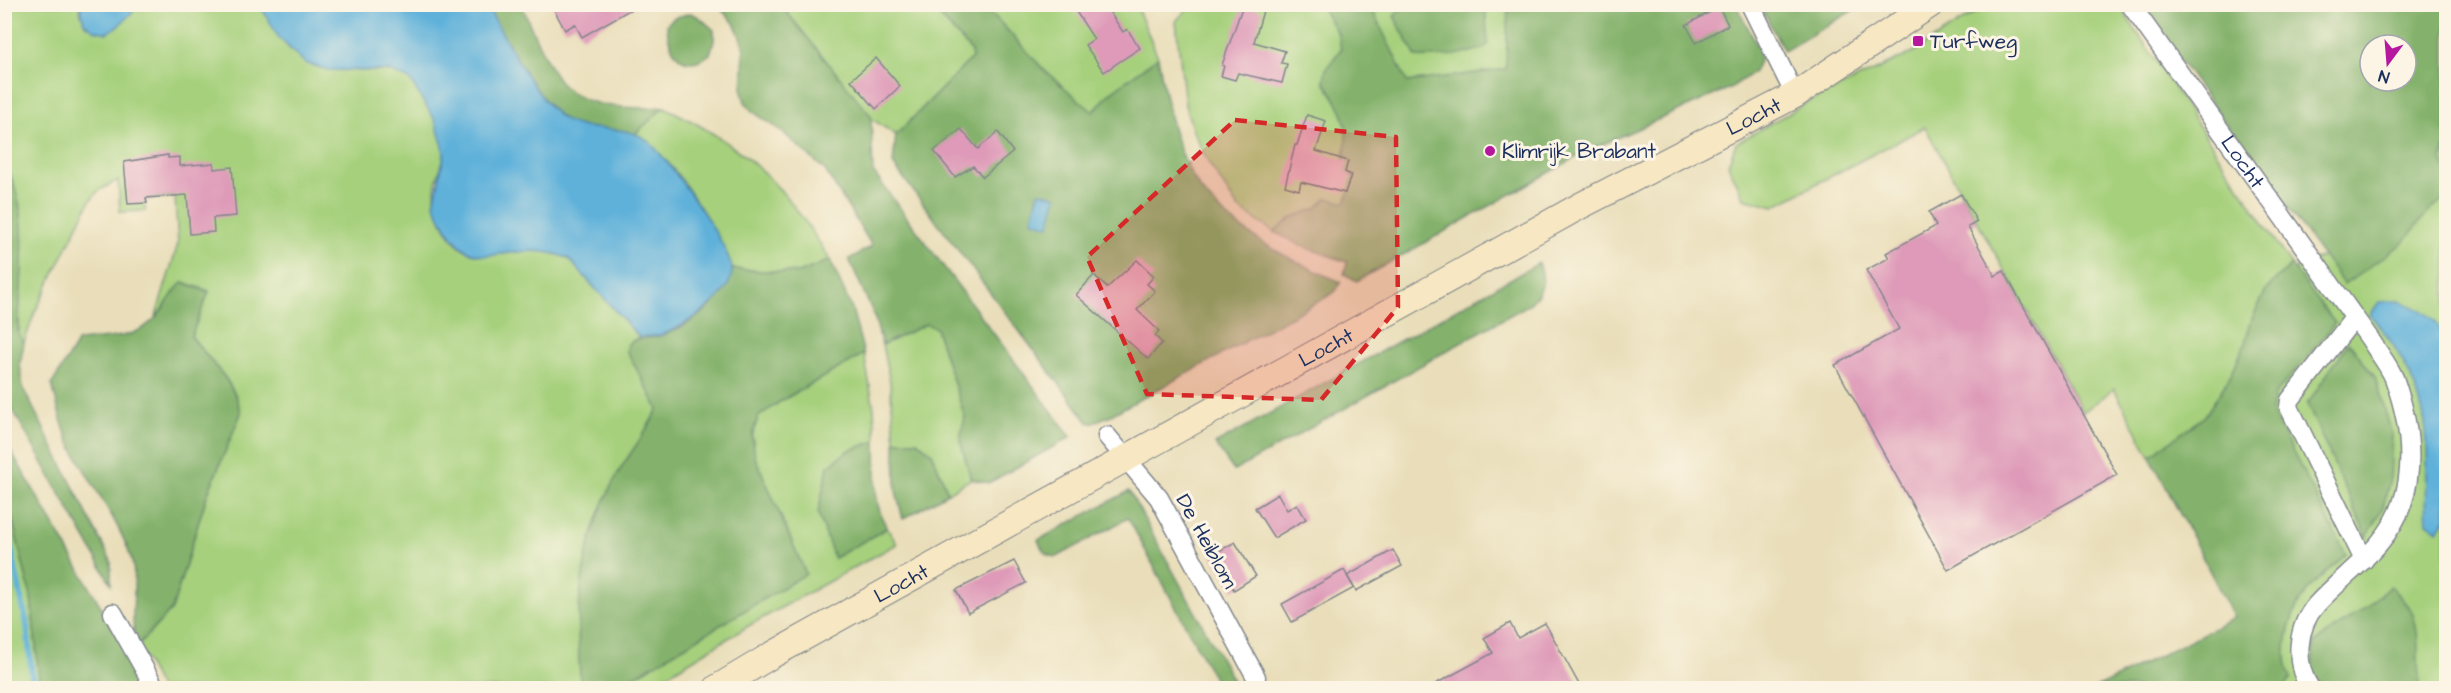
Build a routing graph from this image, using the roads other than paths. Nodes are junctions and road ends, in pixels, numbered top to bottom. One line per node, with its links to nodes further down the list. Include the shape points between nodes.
1 (1750, 4): 4 (street)
2 (1931, 4): 4 (street, Locht)
3 (2130, 4): 5 (street, Locht)
4 (1795, 95): 7 (street, Locht, via 1580,206)
5 (2354, 318): 8 (street, Locht, via 2393,376 2410,456 2402,506 2385,537); 8 (street, via 2290,400 2289,407)
6 (1107, 436): 7 (street, De Heiblom)
7 (1126, 458): 10 (street, De Heiblom, via 1159,498); 12 (street, Locht)
8 (2364, 560): 13 (street, Locht, via 2315,606 2300,640 2299,669)
9 (113, 613): 11 (street)
10 (1256, 677)
11 (155, 688)
12 (717, 688)
13 (2310, 688)

